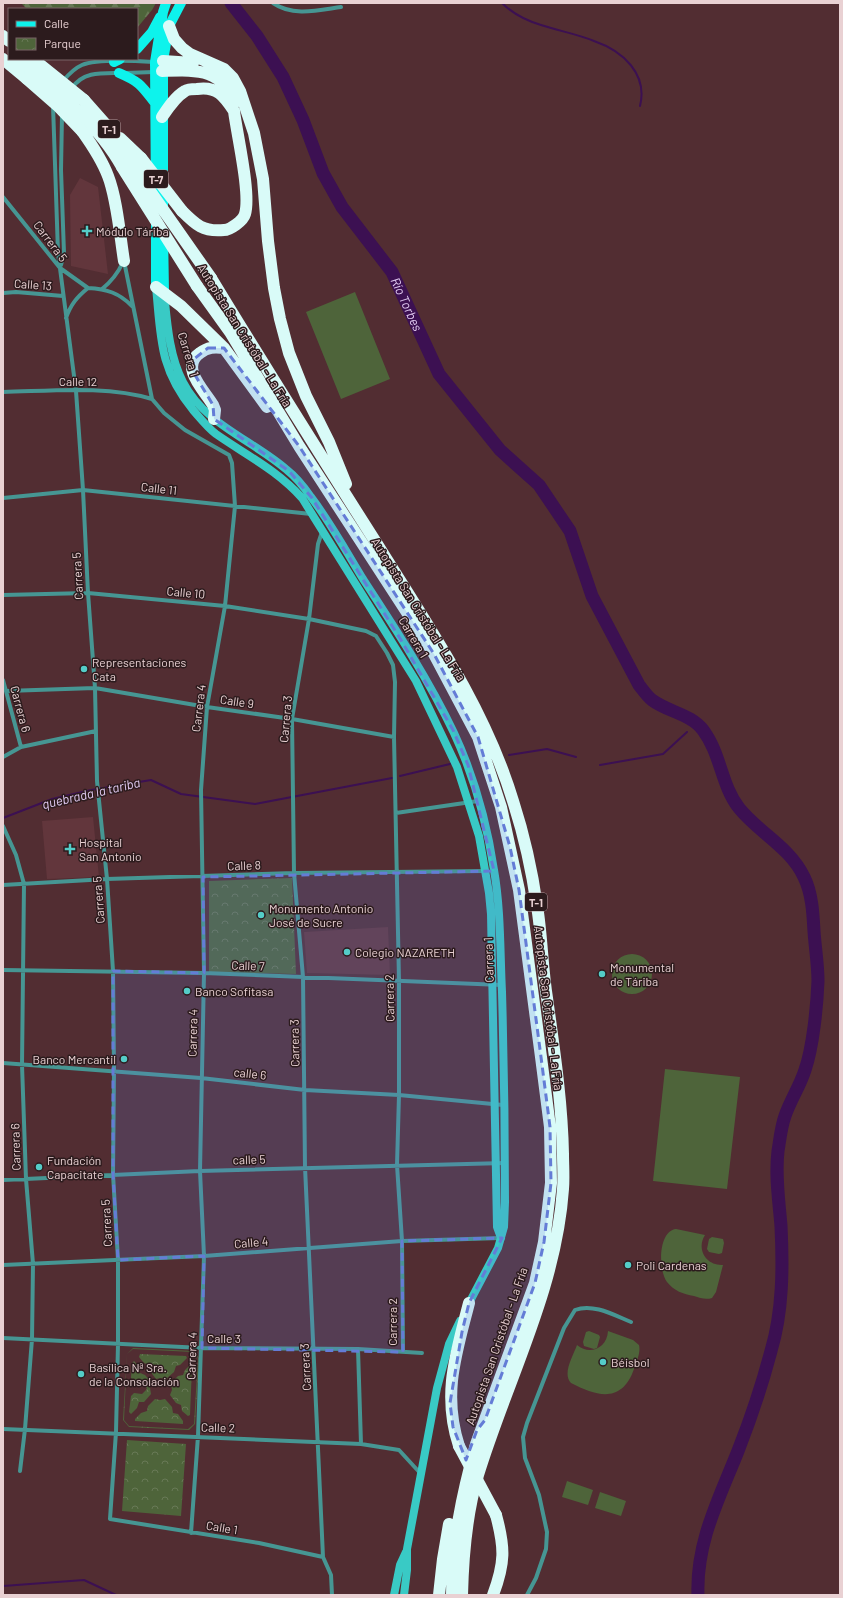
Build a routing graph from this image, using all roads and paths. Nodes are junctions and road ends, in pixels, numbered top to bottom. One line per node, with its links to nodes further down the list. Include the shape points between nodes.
1 (273, 3): 4 (street, via 292,11 309,12)
2 (165, 7): 6 (main road, via 152,32); 11 (main road, T-7)
3 (179, 7): 5 (main road, T-7)
4 (341, 7)
5 (169, 26): 10 (highway, via 174,39 182,48); 11 (main road, T-7)
6 (138, 48)
7 (3, 59): 12 (highway)
8 (17, 60): 12 (highway, Autopista San Cristóbal - La Fría / T-1)
9 (117, 61): 11 (street); 23 (street, via 81,65 69,74 53,98)
10 (212, 64): 11 (highway); 41 (highway, via 224,69 240,90 254,133 263,179 274,288 289,353)
11 (159, 66): 13 (street); 16 (main road, T-7); 17 (highway, via 209,73 221,80 227,88); 18 (main road, Carrera 1)
12 (30, 69): 19 (highway, Autopista San Cristóbal - La Fría / T-1, bridge, via 84,100); 20 (highway, Autopista San Cristóbal - La Fría / T-1, bridge, via 77,110 114,154); 22 (highway, bridge, via 94,147 109,177)
13 (119, 73): 14 (street, via 94,73 76,82); 16 (main road, via 135,80)
14 (70, 92)
15 (67, 97): 23 (street, via 62,111 64,253)
16 (155, 103): 26 (main road, T-7)
17 (234, 111): 18 (highway, via 218,92 202,88 186,90 172,102); 19 (highway, bridge, via 246,189 245,215 240,222 227,230 212,231 196,225 141,158)
18 (162, 117): 26 (main road, Carrera 1)
19 (107, 126): 20 (highway, Autopista San Cristóbal - La Fría / T-1)
20 (126, 164): 36 (highway, Autopista San Cristóbal - La Fría / T-1, bridge, via 198,286 230,332); 41 (highway, Autopista San Cristóbal - La Fría / T-1, bridge, via 211,278)
21 (3, 197): 23 (street, Carrera 5)
22 (124, 261): 25 (street, via 119,272); 29 (street)
23 (60, 268): 24 (street); 28 (street, Carrera 5)
24 (88, 288): 25 (street); 30 (street, via 70,307)
25 (102, 289): 29 (street, via 124,298)
26 (160, 290): 31 (highway, via 181,306); 35 (street, Carrera 1, via 168,335 182,382 200,406); 40 (street, Carrera 1, via 161,342 168,368 183,396 214,433 289,483)
27 (3, 293): 28 (street, Calle 13)
28 (62, 296): 30 (street, Carrera 5)
29 (132, 306): 34 (street)
30 (66, 319): 32 (street, Carrera 5)
31 (224, 348): 35 (highway, via 208,348 197,354 192,365 194,376 213,405); 36 (highway)
32 (76, 391): 33 (street, Calle 12); 34 (street, Calle 12, via 108,391); 37 (street, Carrera 5)
33 (3, 392)
34 (152, 399): 39 (street, Carrera 4, via 164,413 186,430 228,455 232,463)
35 (214, 419): 57 (street, Carrera 1, via 289,471 312,498 401,640 453,730 468,765)
36 (299, 446): 110 (highway, Autopista San Cristóbal - La Fría / T-1, via 434,654 478,737 501,807 519,890 550,1127 551,1182 544,1242 535,1282)
37 (83, 490): 38 (street, Calle 11); 39 (street, Calle 11); 43 (street, Carrera 5)
38 (3, 498)
39 (235, 506): 40 (street, Calle 11); 45 (street, Carrera 4)
40 (312, 514): 42 (street, Carrera 1)
41 (361, 520): 128 (highway, Autopista San Cristóbal - La Fría / T-1, via 432,631 468,694 490,737 513,800 525,844 537,907 563,1128 564,1188 556,1244 531,1329 477,1478 465,1540)
42 (322, 532): 46 (street, Carrera 3, via 318,544); 58 (street, Carrera 1, via 416,681 457,767)
43 (88, 593): 44 (street, Calle 10); 45 (street, Calle 10); 49 (street, Carrera 5)
44 (3, 595)
45 (225, 606): 46 (street, Calle 10); 51 (street, Carrera 4)
46 (309, 619): 47 (street, Calle 10); 52 (street, Carrera 3)
47 (366, 631): 54 (street, Carrera 2, via 376,636 392,665 395,682)
48 (3, 680): 50 (street, Carrera 6)
49 (95, 688): 50 (street, Calle 9); 51 (street, Calle 9); 53 (street, Carrera 5)
50 (6, 691): 55 (street, Carrera 6)
51 (207, 707): 52 (street, Calle 9); 65 (street, Carrera 4, via 201,790)
52 (292, 719): 54 (street, Calle 9); 64 (street, Carrera 3)
53 (96, 731): 55 (street); 66 (street, Carrera 5, via 97,781)
54 (394, 736): 59 (street, Carrera 2)
55 (21, 747): 56 (street, Carrera 6)
56 (3, 757)
57 (478, 801): 58 (street); 63 (street, Carrera 1)
58 (468, 803): 59 (street); 62 (street, Carrera 1, via 479,836)
59 (396, 813): 61 (street, Carrera 2)
60 (3, 826): 67 (street, Carrera 6, via 16,855)
61 (396, 871): 62 (street, Calle 8); 64 (street, Calle 8); 74 (street, Carrera 2)
62 (485, 871): 63 (street, Calle 8); 76 (street, Carrera 1, via 490,893)
63 (494, 872): 75 (street, Carrera 1)
64 (294, 873): 65 (street, Calle 8); 73 (street, Carrera 3)
65 (203, 877): 66 (street, Calle 8); 72 (street, Carrera 4)
66 (107, 879): 67 (street, Calle 8); 71 (street, Carrera 5)
67 (24, 884): 68 (street, Calle 8); 70 (street, Carrera 6)
68 (3, 885)
69 (3, 970): 70 (street, Calle 7)
70 (22, 970): 71 (street, Calle 7); 78 (street, Carrera 6)
71 (113, 972): 72 (street, Calle 7); 79 (street, Carrera 5)
72 (204, 973): 73 (street, Calle 7); 80 (street, Carrera 4)
73 (303, 977): 74 (street, Calle 7); 81 (street, Carrera 3)
74 (399, 981): 76 (street, Calle 7); 82 (street, Carrera 2)
75 (502, 985): 76 (street, Calle 7); 84 (street, Carrera 1)
76 (491, 986): 83 (street, Carrera 1)
77 (3, 1063): 78 (street, calle 6)
78 (22, 1065): 79 (street, calle 6); 91 (street, Carrera 6)
79 (114, 1071): 80 (street, calle 6); 90 (street, Carrera 5)
80 (201, 1078): 81 (street, calle 6); 89 (street, Carrera 4)
81 (305, 1090): 82 (street, calle 6); 88 (street, Carrera 3)
82 (399, 1095): 83 (street, calle 6); 87 (street, Carrera 2)
83 (494, 1104): 84 (street, calle 6); 85 (street, Carrera 1)
84 (504, 1105): 86 (street, Carrera 1)
85 (496, 1163): 86 (street, calle 5); 87 (street, calle 5); 93 (street, Carrera 1, via 497,1227)
86 (505, 1163): 93 (street, Carrera 1, via 504,1227)
87 (398, 1165): 88 (street, calle 5); 94 (street, Carrera 2)
88 (305, 1167): 89 (street, calle 5); 95 (street, Carrera 3)
89 (200, 1170): 90 (street, calle 5); 96 (street, Carrera 4)
90 (113, 1174): 91 (street, calle 5); 97 (street, Carrera 5)
91 (26, 1179): 92 (street, calle 5); 98 (street, Carrera 6)
92 (3, 1180)
93 (501, 1238): 94 (street, Calle 4); 100 (street, Carrera 1, via 493,1260)
94 (402, 1241): 95 (street, Calle 4); 108 (street, Carrera 2)
95 (309, 1247): 96 (street, Calle 4); 106 (street, Carrera 3)
96 (204, 1256): 97 (street, Calle 4); 105 (street, Carrera 4)
97 (118, 1260): 98 (street, Calle 4); 104 (street, Carrera 5)
98 (33, 1264): 99 (street, Calle 4); 103 (street, Carrera 6)
99 (3, 1265)
100 (469, 1303): 118 (street, Carrera 1, via 443,1362); 129 (highway, bridge, via 455,1360 450,1403 459,1446 496,1515 502,1540 504,1553)
101 (631, 1322): 130 (street, via 586,1307 575,1310 564,1328 527,1423 523,1437 525,1458 539,1495 547,1532 546,1549)
102 (3, 1338): 103 (street, Calle 3)
103 (32, 1339): 104 (street, Calle 3); 112 (street, Carrera 6)
104 (118, 1344): 105 (street, Calle 3); 113 (street, Carrera 5)
105 (202, 1348): 106 (street, Calle 3); 114 (street, Carrera 4)
106 (315, 1348): 107 (street, Calle 3); 115 (street, Carrera 3)
107 (358, 1349): 108 (street, Calle 3); 116 (street)
108 (403, 1352): 109 (street, Calle 3)
109 (422, 1353)
110 (485, 1420): 126 (highway, via 477,1430 458,1486 448,1528); 127 (highway, Autopista San Cristóbal - La Fría / T-1, via 460,1506 454,1540)
111 (3, 1429): 112 (street, Calle 2)
112 (25, 1429): 113 (street, Calle 2); 117 (street, Carrera 6)
113 (116, 1432): 114 (street, Calle 2); 119 (street, Carrera 5, via 110,1519)
114 (198, 1436): 115 (street, Calle 2); 120 (street, Carrera 4)
115 (319, 1441): 116 (street, Calle 2); 122 (street, Carrera 3)
116 (361, 1444): 118 (street, Calle 2, via 399,1450)
117 (20, 1471)
118 (421, 1474): 121 (street, Carrera 1)
119 (118, 1521): 120 (street, Calle 1)
120 (191, 1532): 122 (street, Calle 1)
121 (407, 1549): 124 (street, via 400,1565); 125 (street)
122 (323, 1557): 123 (street, via 331,1575)
123 (332, 1595)
124 (394, 1595)
125 (404, 1595)
126 (439, 1595)
127 (452, 1595)
128 (462, 1595)
129 (493, 1595)
130 (527, 1595)

